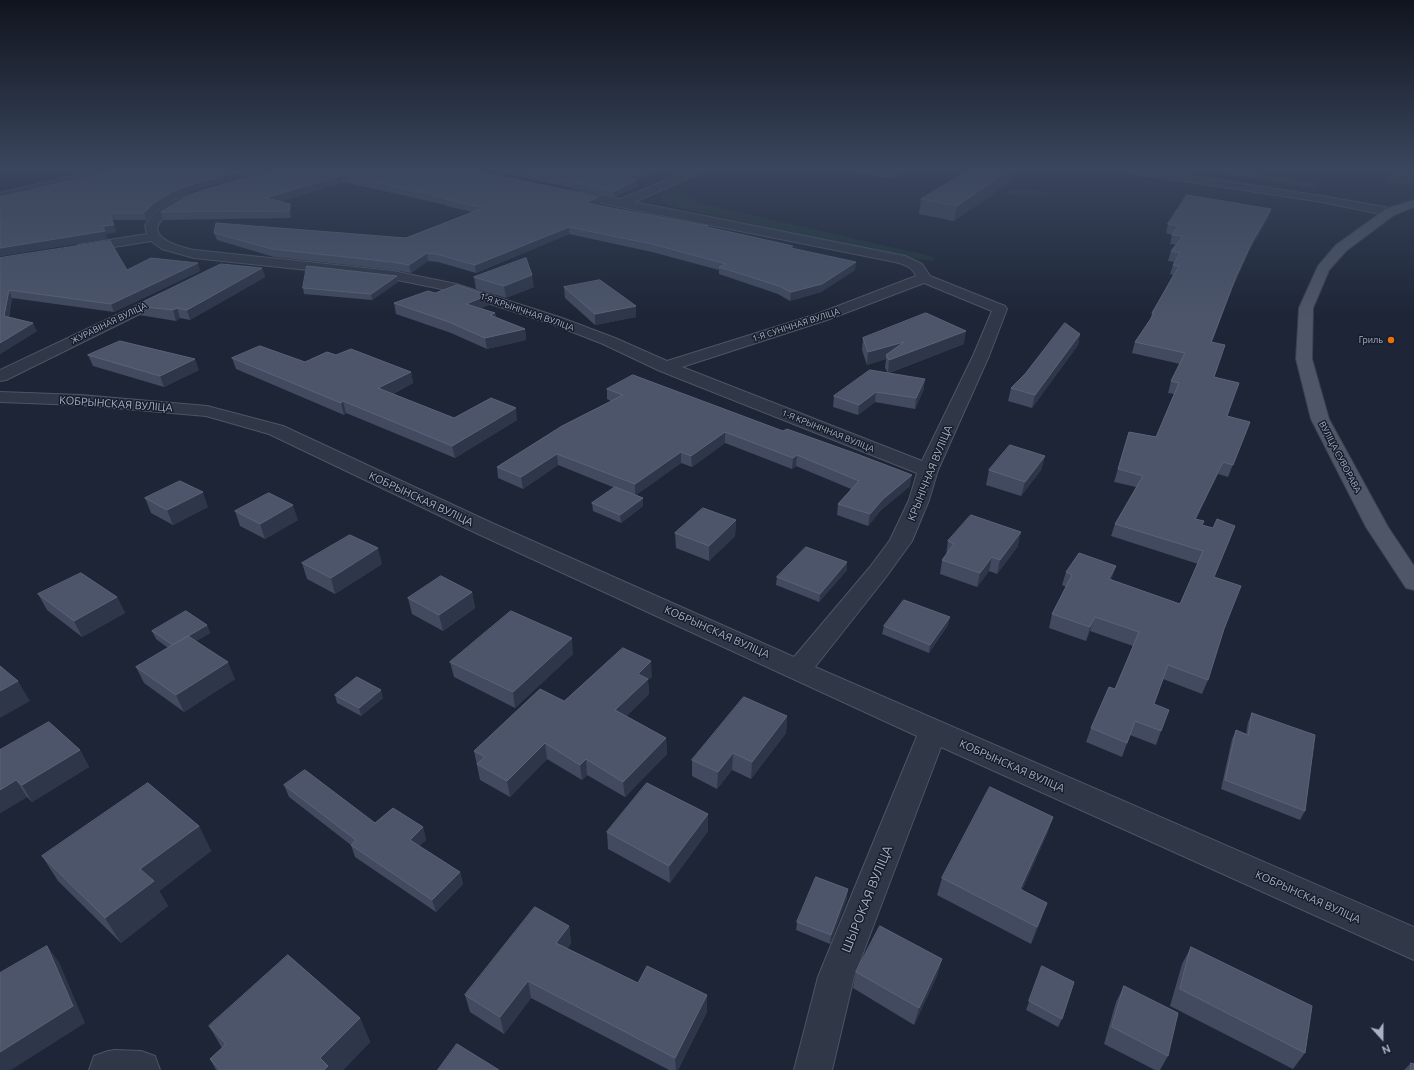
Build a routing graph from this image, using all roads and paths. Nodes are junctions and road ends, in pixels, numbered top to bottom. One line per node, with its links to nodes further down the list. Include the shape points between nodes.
1 (155, 219): 4 (street, via 151,226)
2 (696, 219): 8 (street, via 896,258 919,267)
3 (1381, 219): 14 (main road, ВУЛІЦА СУВОРАВА, via 1341,248 1323,269 1306,308 1304,359 1320,418 1377,527)
4 (153, 237): 5 (street); 6 (street, 1-Я КРЫНІЧНАЯ ВУЛІЦА, via 163,245 183,251)
5 (69, 250)
6 (239, 259): 7 (street); 10 (street, 1-Я КРЫНІЧНАЯ ВУЛІЦА, via 369,272 438,283 557,321)
7 (218, 269)
8 (924, 278): 10 (street, 1-Я СУНІЧНАЯ ВУЛІЦА, via 822,317); 13 (street, КРЫНІЧНАЯ ВУЛІЦА, via 1000,308 981,356)
9 (176, 290): 11 (street, ЖУРАВІНАЯ ВУЛІЦА)
10 (666, 367): 13 (street, 1-Я КРЫНІЧНАЯ ВУЛІЦА)
11 (0, 376)
12 (0, 397): 15 (street, КОБРЫНСКАЯ ВУЛІЦА, via 81,400 207,411 276,430 484,528)
13 (928, 470): 15 (street, КРЫНІЧНАЯ ВУЛІЦА, via 919,500 901,541)
14 (1414, 583)
15 (799, 669): 16 (street, КОБРЫНСКАЯ ВУЛІЦА)
16 (932, 731): 17 (street, КОБРЫНСКАЯ ВУЛІЦА); 20 (street, ШЫРОКАЯ ВУЛІЦА, via 836,977)
17 (1414, 944)
18 (108, 1070): 19 (street)
19 (141, 1070)
20 (813, 1070)

